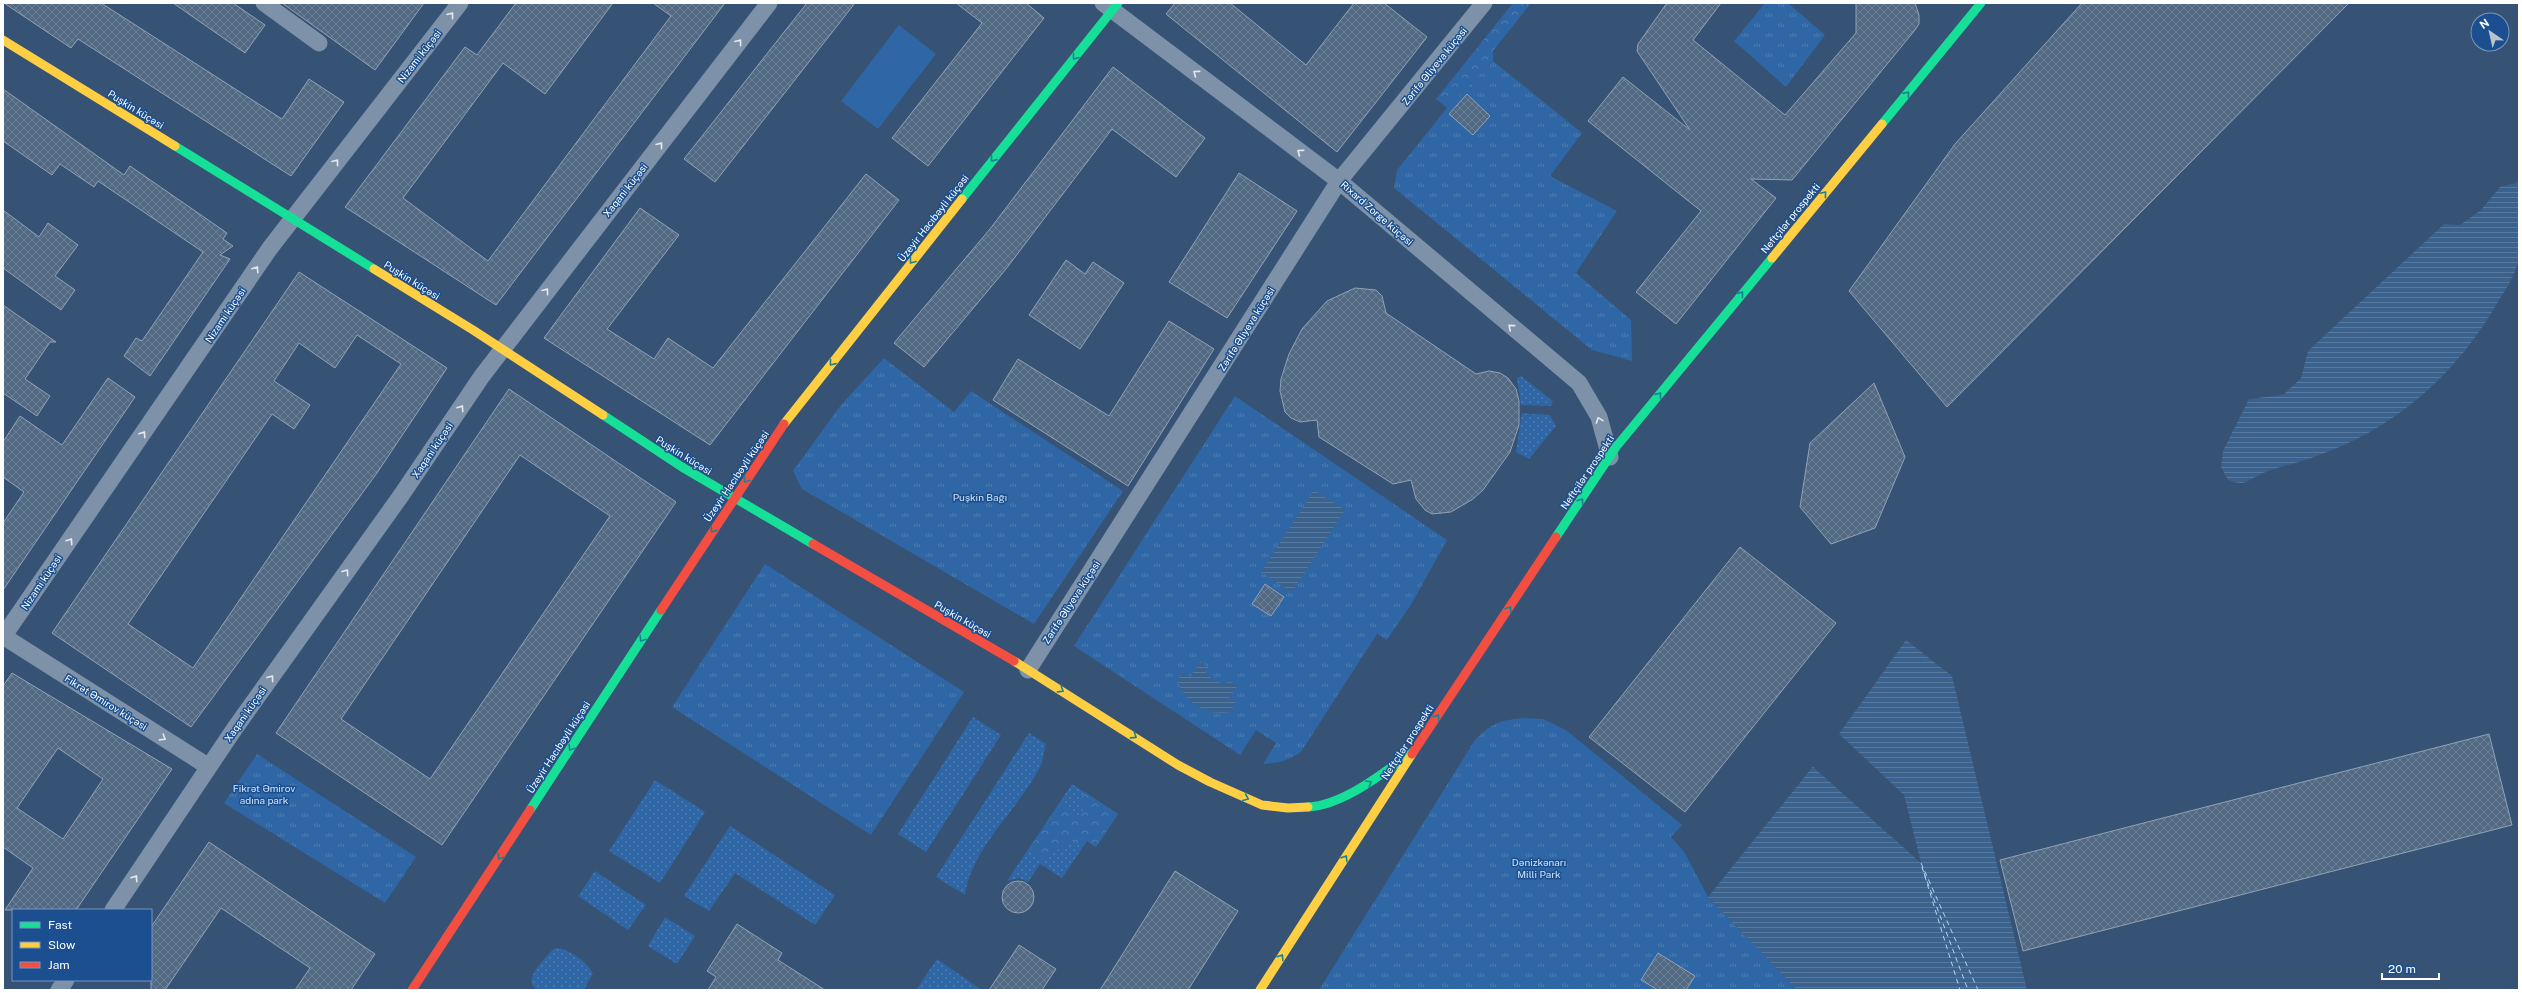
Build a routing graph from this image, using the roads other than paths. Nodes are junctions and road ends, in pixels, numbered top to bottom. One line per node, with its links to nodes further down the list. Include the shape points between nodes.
1 (264, 3): 8 (street)
2 (460, 3): 10 (street, Nizami küçəsi, one-way to 2, via 312,192)
3 (769, 3): 11 (street, Xaqani küçəsi, one-way to 3)
4 (1484, 3): 9 (street, Zərifə Əliyeva küçəsi)
5 (1981, 3): 12 (main road, Neftçilər prospekti, one-way to 5)
6 (1111, 5): 9 (street, Rixard Zorge küçəsi, one-way to 6); 13 (main road, Üzeyir Hacıbəyli küçəsi, one-way to 13, via 807,394)
7 (3, 40): 10 (main road, Puşkin küçəsi)
8 (319, 43)
9 (1340, 181): 12 (street, Rixard Zorge küçəsi, one-way to 9, via 1599,417 1579,383); 15 (street, Zərifə Əliyeva küçəsi)
10 (293, 220): 11 (main road, Puşkin küçəsi); 14 (street, Nizami küçəsi, one-way to 10, via 270,248)
11 (502, 350): 13 (main road, Puşkin küçəsi); 17 (street, Xaqani küçəsi, one-way to 11)
12 (1610, 457): 16 (main road, Neftçilər prospekti, one-way to 12)
13 (734, 498): 15 (main road, Puşkin küçəsi); 21 (main road, Üzeyir Hacıbəyli küçəsi, one-way to 21)
14 (3, 636): 17 (street, Fikrət Əmirov küçəsi, one-way to 17)
15 (1028, 670): 16 (main road, Puşkin küçəsi, one-way to 16, via 1178,765 1262,805 1311,807 1336,799 1366,785)
16 (1415, 749): 22 (main road, Neftçilər prospekti, one-way to 16)
17 (209, 766): 18 (street, Xaqani küçəsi, one-way to 17)
18 (114, 909)
19 (65, 981): 20 (street)
20 (59, 990)
21 (412, 990)
22 (1260, 990)

